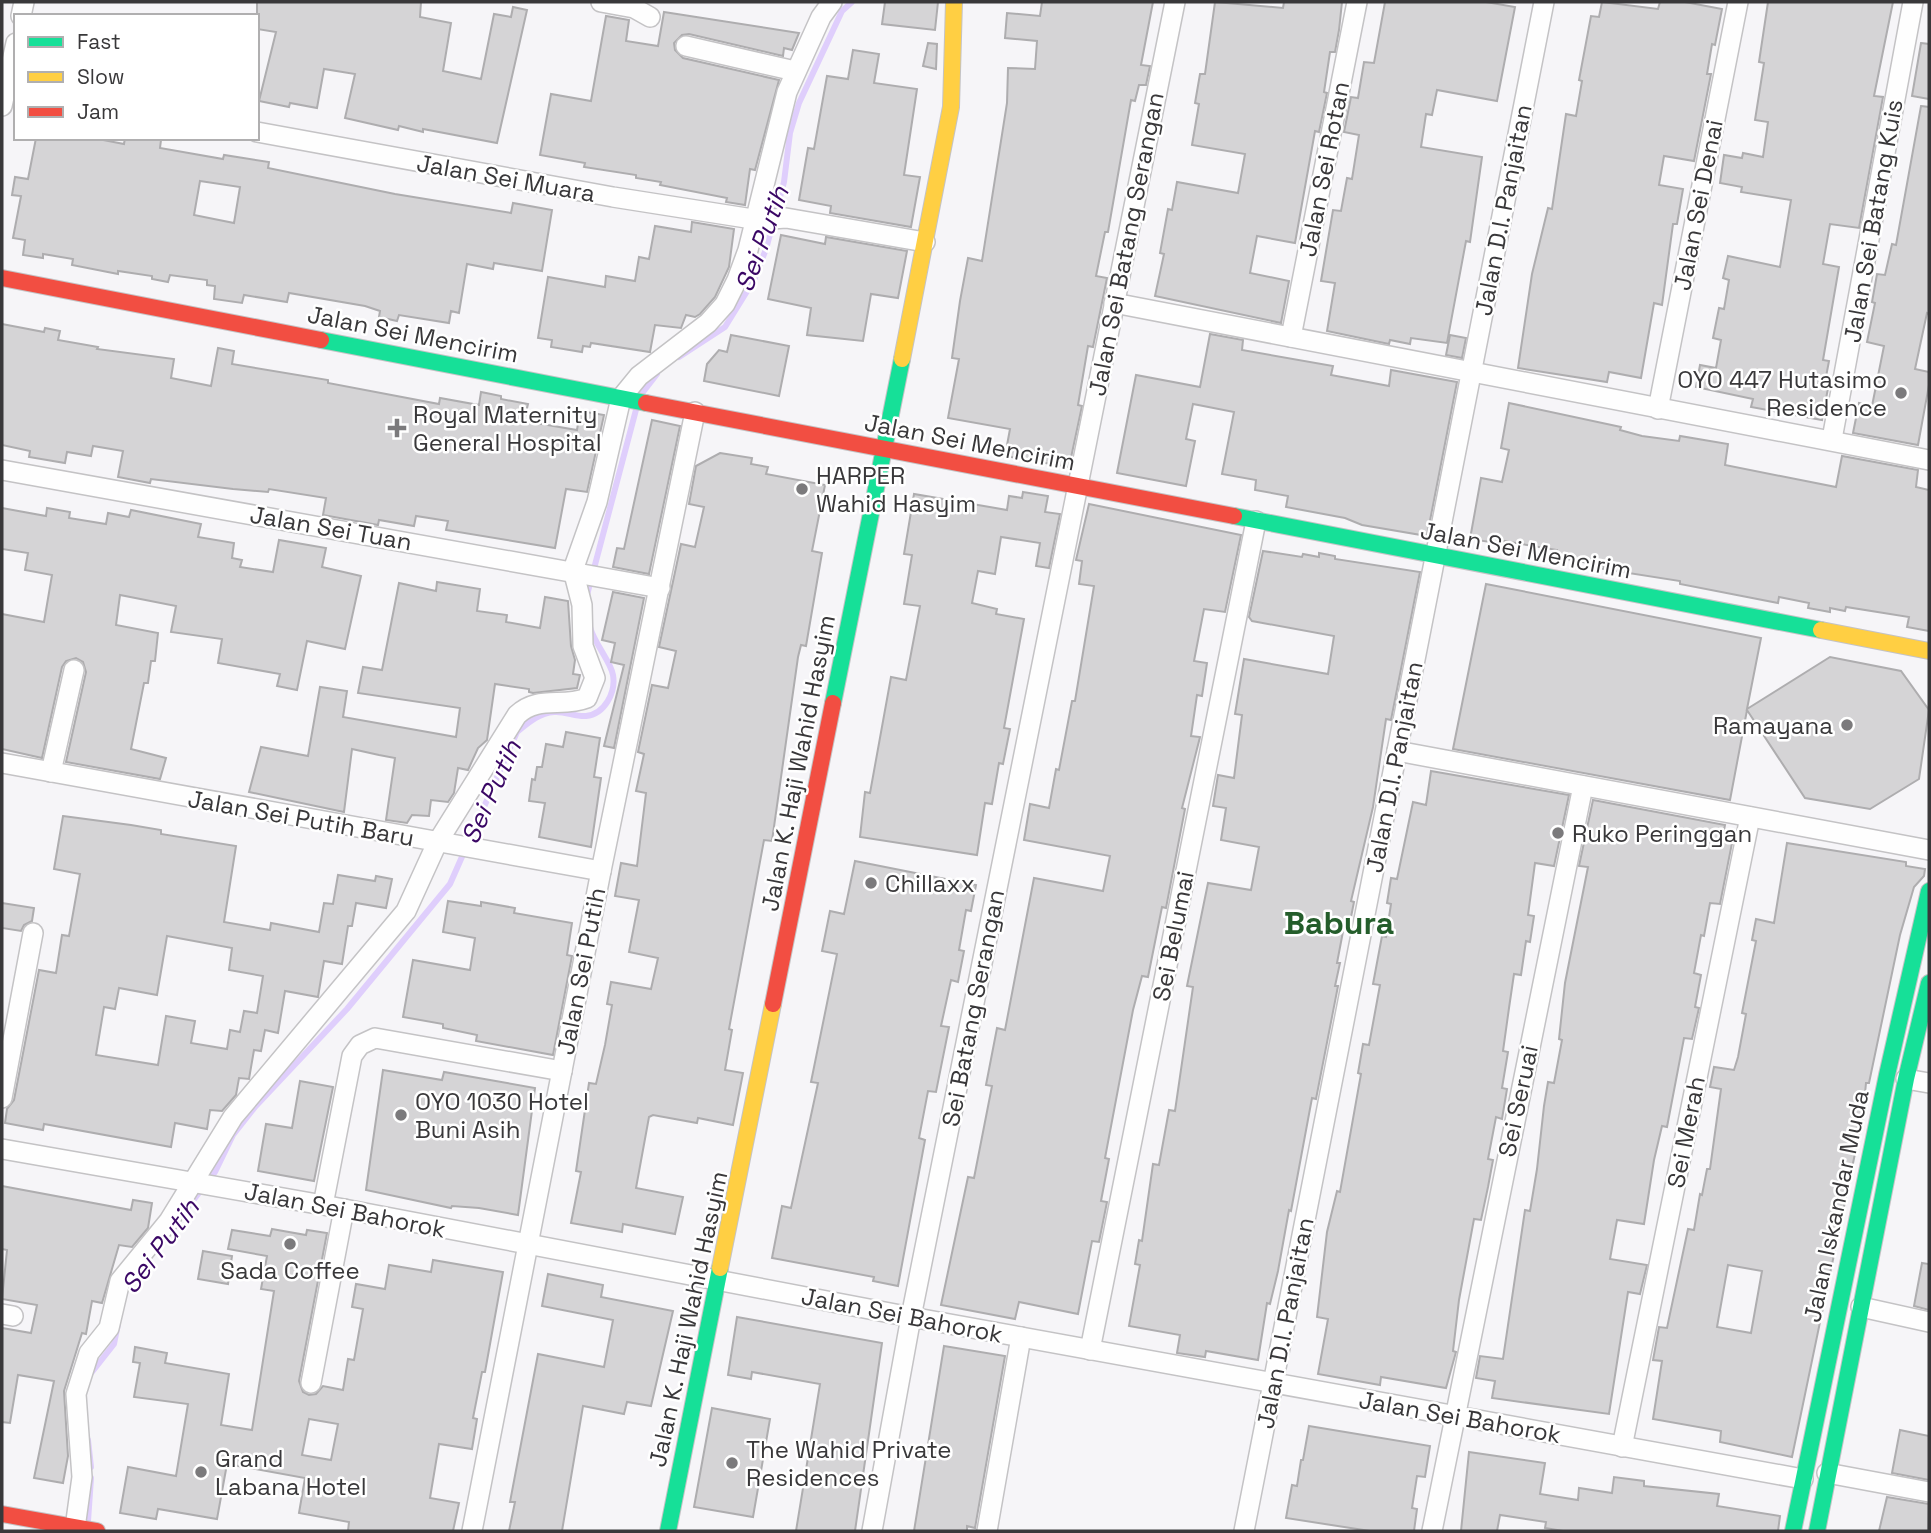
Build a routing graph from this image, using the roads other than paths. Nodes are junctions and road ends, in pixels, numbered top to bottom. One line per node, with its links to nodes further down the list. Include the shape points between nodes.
1 (601, 2): 9 (street, via 634,8)
2 (832, 2): 12 (street)
3 (954, 2): 16 (street, Jalan K. Haji Wahid Hasyim, via 951,107)
4 (1175, 2): 18 (street, Jalan Sei Batang Serangan)
5 (1357, 2): 19 (street, Jalan Sei Rotan)
6 (1544, 2): 20 (street, Jalan D.I. Panjaitan)
7 (1738, 2): 22 (street, Jalan Sei Denai)
8 (1913, 2): 24 (street, Jalan Sei Batang Kuis)
9 (650, 17)
10 (686, 46): 12 (street)
11 (14, 54): 13 (street)
12 (795, 71): 15 (street, via 774,134)
13 (6, 96)
14 (259, 132): 15 (street, Jalan Sei Muara)
15 (757, 220): 16 (street, Jalan Sei Muara, via 786,218); 21 (street, via 725,304 708,323 639,376)
16 (925, 242): 25 (street, Jalan K. Haji Wahid Hasyim)
17 (2, 278): 21 (street, Jalan Sei Mencirim)
18 (1114, 303): 19 (street); 28 (street, Jalan Sei Batang Serangan)
19 (1291, 337): 20 (street)
20 (1471, 373): 22 (street); 30 (street, Jalan D.I. Panjaitan)
21 (623, 398): 23 (street, Jalan Sei Mencirim); 31 (street)
22 (1658, 409): 24 (street)
23 (695, 412): 25 (street, Jalan Sei Mencirim); 32 (street, Jalan Sei Putih)
24 (1832, 439): 26 (street)
25 (883, 448): 28 (street, Jalan Sei Mencirim); 56 (street, Jalan K. Haji Wahid Hasyim)
26 (1929, 460)
27 (2, 470): 31 (street, Jalan Sei Tuan)
28 (1077, 486): 29 (street, Jalan Sei Mencirim); 58 (street, Sei Batang Serangan)
29 (1256, 522): 30 (street, Jalan Sei Mencirim); 61 (street, Sei Belumai)
30 (1436, 555): 33 (street, Jalan Sei Mencirim); 35 (street, Jalan D.I. Panjaitan)
31 (578, 571): 32 (street, Jalan Sei Tuan); 40 (street, via 583,646 594,678 587,698 543,701 528,705 517,715)
32 (660, 588): 42 (street, Jalan Sei Putih)
33 (1929, 651)
34 (74, 670): 37 (street)
35 (1397, 751): 38 (street); 62 (street, Jalan D.I. Panjaitan)
36 (2, 763): 37 (street, Jalan Sei Putih Baru)
37 (51, 772): 40 (street, Jalan Sei Putih Baru)
38 (1583, 786): 39 (street); 64 (street, Sei Seruai)
39 (1749, 817): 41 (street); 65 (street, Sei Merah)
40 (437, 843): 42 (street, Jalan Sei Putih Baru); 52 (street, via 405,911 233,1117)
41 (1929, 850)
42 (601, 871): 46 (street, Jalan Sei Putih)
43 (1929, 891): 47 (street, Jalan Iskandar Muda)
44 (33, 933): 50 (street)
45 (1929, 983): 48 (street, Jalan Iskandar Muda)
46 (562, 1071): 53 (street, via 375,1038 360,1045 352,1056); 55 (street, Jalan Sei Putih)
47 (1887, 1075): 48 (street); 66 (street, Jalan Iskandar Muda)
48 (1906, 1079): 49 (street); 57 (street, Jalan Iskandar Muda)
49 (1929, 1083)
50 (2, 1098)
51 (2, 1149): 52 (street, Jalan Sei Bahorok)
52 (201, 1183): 53 (street, Jalan Sei Bahorok); 70 (street, via 120,1280 109,1328 84,1363 75,1403 82,1477)
53 (323, 1205): 54 (street, Jalan Sei Bahorok)
54 (344, 1209): 55 (street, Jalan Sei Bahorok); 63 (street)
55 (527, 1243): 56 (street, Jalan Sei Bahorok); 72 (street, Jalan Sei Putih)
56 (720, 1280): 58 (street, Jalan Sei Bahorok); 73 (street, Jalan K. Haji Wahid Hasyim)
57 (1861, 1307): 59 (street); 67 (street, Jalan Iskandar Muda)
58 (911, 1317): 60 (street, Jalan Sei Bahorok); 74 (street, Sei Batang Serangan)
59 (1929, 1322)
60 (1021, 1337): 61 (street, Jalan Sei Bahorok); 75 (street)
61 (1090, 1350): 62 (street, Jalan Sei Bahorok)
62 (1273, 1382): 64 (street, Jalan Sei Bahorok); 76 (street, Jalan D.I. Panjaitan)
63 (311, 1383)
64 (1453, 1415): 65 (street, Jalan Sei Bahorok); 77 (street, Sei Seruai)
65 (1622, 1447): 66 (street, Jalan Sei Bahorok)
66 (1803, 1479): 67 (street); 78 (street, Jalan Iskandar Muda)
67 (1826, 1479): 68 (street); 79 (street, Jalan Iskandar Muda)
68 (1929, 1492)
69 (2, 1514): 70 (street)
70 (75, 1528): 71 (street)
71 (97, 1531)
72 (472, 1531)
73 (668, 1531)
74 (872, 1531)
75 (987, 1531)
76 (1244, 1531)
77 (1432, 1531)
78 (1793, 1531)
79 (1817, 1531)

